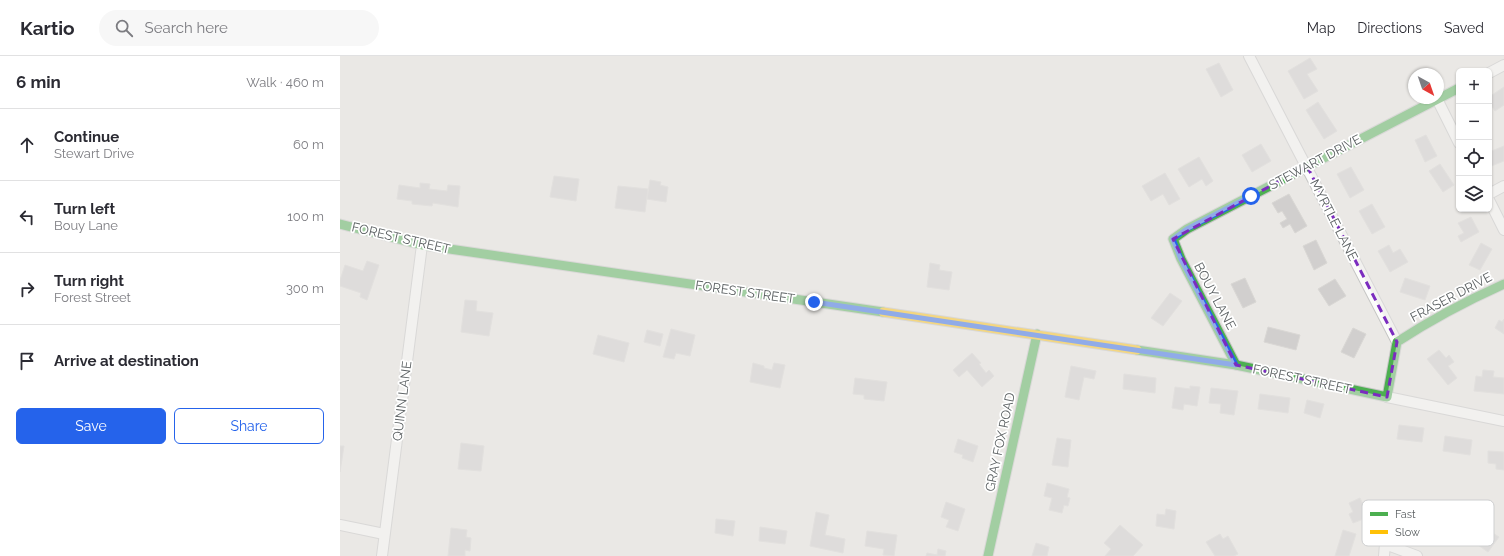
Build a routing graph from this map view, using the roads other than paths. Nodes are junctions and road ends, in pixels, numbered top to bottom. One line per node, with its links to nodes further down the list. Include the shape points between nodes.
1 (1249, 56): 9 (street, MYRTLE LANE)
2 (1504, 65): 3 (street)
3 (1492, 71)
4 (1456, 89): 5 (street, STEWART DRIVE)
5 (1444, 95)
6 (1426, 104): 9 (street, STEWART DRIVE)
7 (1439, 104): 8 (street)
8 (1457, 140)
9 (1307, 166): 15 (street, STEWART DRIVE, via 1187,229); 19 (street, MYRTLE LANE)
10 (1504, 186): 11 (street)
11 (1492, 192)
12 (1492, 206): 14 (street)
13 (340, 224): 16 (street, FOREST STREET)
14 (1504, 230)
15 (1173, 239): 20 (street, BOUY LANE)
16 (422, 246): 18 (street, FOREST STREET); 24 (street, QUINN LANE)
17 (1504, 284): 19 (street, FRASER DRIVE, via 1422,324)
18 (1037, 334): 20 (street, FOREST STREET); 28 (street, GRAY FOX ROAD)
19 (1397, 342): 21 (street)
20 (1236, 365): 21 (street, FOREST STREET)
21 (1387, 397): 22 (street, FOREST STREET)
22 (1504, 421)
23 (340, 525): 24 (street)
24 (384, 534): 27 (street, QUINN LANE)
25 (1385, 546): 29 (street)
26 (1390, 546): 30 (street)
27 (382, 556)
28 (988, 556)
29 (1384, 556)
30 (1418, 556)

